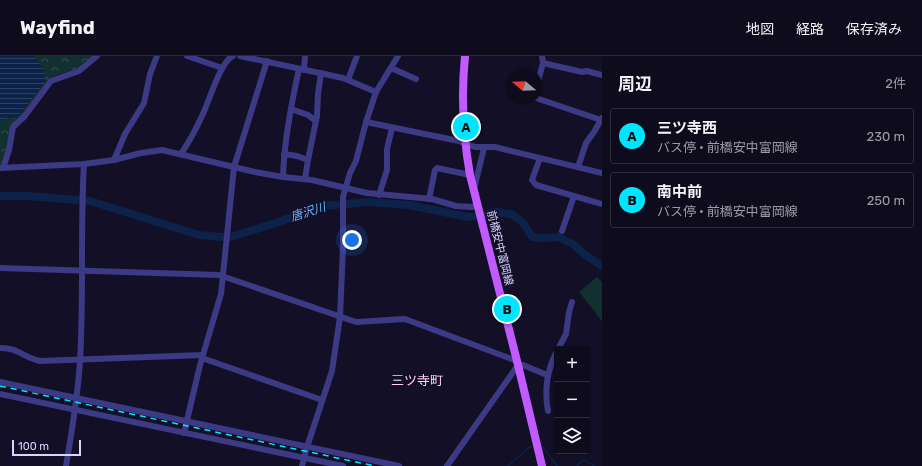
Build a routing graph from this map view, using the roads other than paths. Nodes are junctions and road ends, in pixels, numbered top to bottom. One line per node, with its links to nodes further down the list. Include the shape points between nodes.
1 (97, 56): 37 (street, via 79,71 51,81 13,127 9,150)
2 (157, 56): 32 (street, via 150,74 144,104 125,134)
3 (187, 56): 13 (street)
4 (233, 56): 13 (street, via 226,60)
5 (240, 56): 10 (street)
6 (305, 56): 15 (street)
7 (357, 56): 19 (street)
8 (398, 56): 14 (street)
9 (465, 56): 27 (main road, 前橋安中富岡線, via 462,104)
10 (258, 58): 12 (street)
11 (542, 59): 17 (street, via 582,72)
12 (267, 61): 15 (street); 35 (street)
13 (222, 68): 29 (street, via 203,114)
14 (391, 68): 18 (street); 20 (street)
15 (302, 69): 16 (street); 22 (street)
16 (322, 73): 19 (street); 23 (street)
17 (602, 74)
18 (416, 79)
19 (348, 80): 20 (street)
20 (376, 92): 25 (street)
21 (542, 100): 24 (street)
22 (291, 109): 23 (street); 30 (street)
23 (316, 121): 33 (street)
24 (601, 121): 36 (street, via 586,143)
25 (366, 122): 26 (street); 42 (street)
26 (392, 128): 27 (street); 44 (street, via 387,150 387,170)
27 (465, 143): 28 (street); 39 (main road, 前橋安中富岡線)
28 (484, 148): 31 (street, via 495,147); 43 (street)
29 (181, 154): 32 (street, via 162,150); 35 (street)
30 (284, 154): 33 (street); 40 (street)
31 (540, 158): 36 (street); 45 (street, via 532,180 536,185)
32 (114, 160): 34 (street)
33 (308, 160): 41 (street)
34 (84, 164): 37 (street); 51 (street)
35 (234, 167): 40 (street); 52 (street)
36 (578, 167): 38 (street)
37 (1, 168)
38 (602, 173)
39 (470, 175): 43 (main road, 前橋安中富岡線); 46 (street, via 438,168 435,170)
40 (283, 178): 41 (street)
41 (305, 179): 42 (street)
42 (346, 188): 44 (street); 54 (street, via 343,202)
43 (474, 190): 47 (main road, 前橋安中富岡線)
44 (378, 195): 46 (street)
45 (574, 196): 48 (street); 49 (street)
46 (429, 199): 47 (street, via 456,206 472,207)
47 (478, 204): 60 (main road, 前橋安中富岡線)
48 (602, 204)
49 (562, 231)
50 (0, 268): 51 (street)
51 (81, 271): 52 (street); 59 (street)
52 (222, 276): 54 (street); 57 (street, via 221,294)
53 (572, 302): 55 (street, via 566,334)
54 (340, 317): 60 (street, via 356,322 405,320); 65 (street, via 332,370)
55 (560, 346)
56 (0, 348): 59 (street, via 16,350 40,361)
57 (203, 357): 59 (street); 65 (street); 68 (street)
58 (554, 357): 61 (street)
59 (80, 360): 64 (street)
60 (518, 363): 61 (street); 76 (street); 77 (main road, 前橋安中富岡線)
61 (547, 375): 67 (street)
62 (0, 382): 64 (street)
63 (0, 394): 66 (street)
64 (77, 398): 66 (street); 68 (street)
65 (322, 400): 70 (street)
66 (75, 410): 69 (street); 72 (street)
67 (548, 412)
68 (187, 421): 69 (street); 70 (street)
69 (184, 433): 71 (street)
70 (307, 447): 71 (street); 75 (street)
71 (304, 459): 73 (street); 74 (street)
72 (66, 466)
73 (302, 466)
74 (343, 466)
75 (399, 466)
76 (447, 466)
77 (542, 466)

